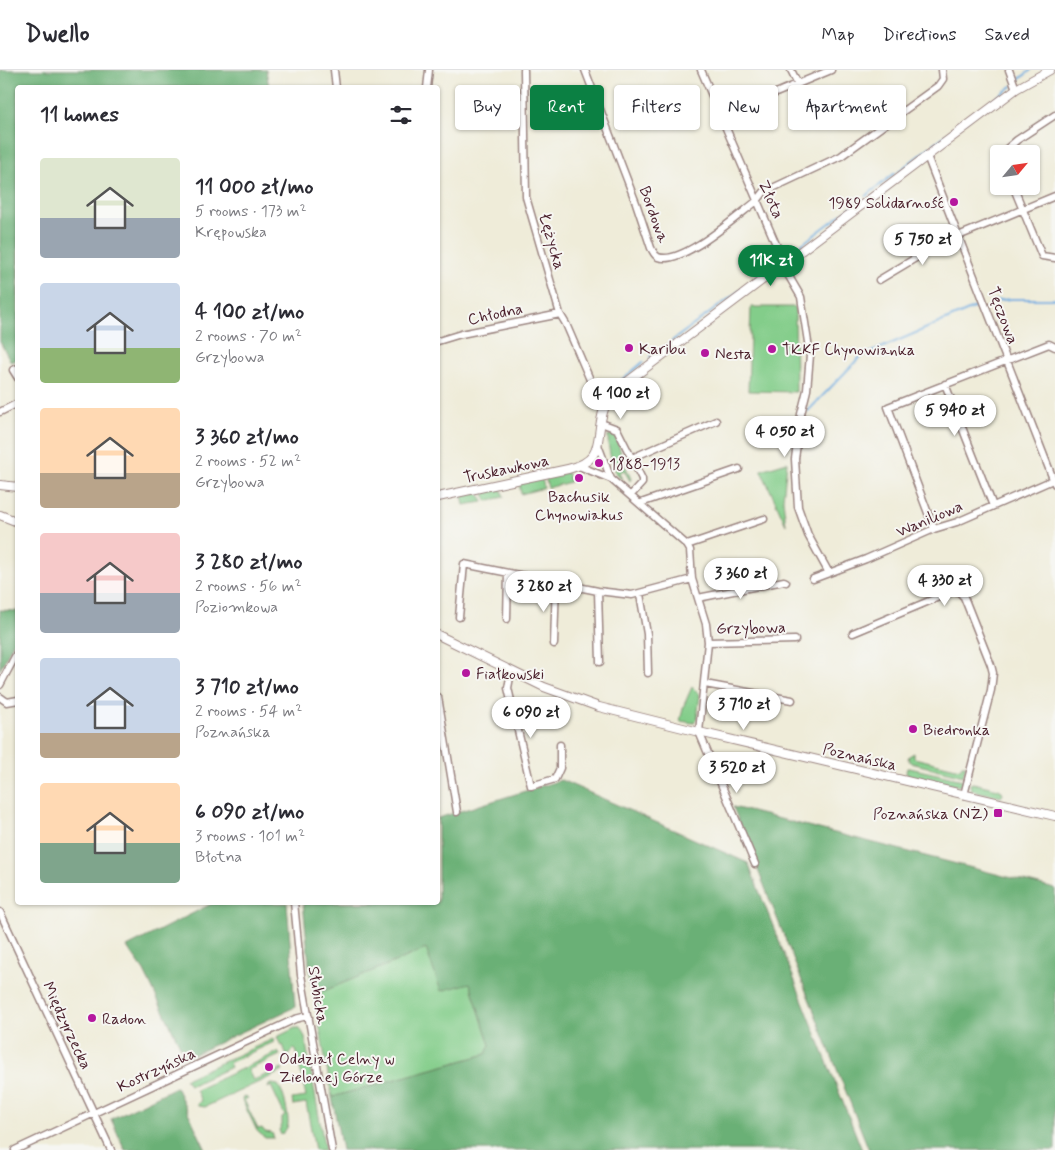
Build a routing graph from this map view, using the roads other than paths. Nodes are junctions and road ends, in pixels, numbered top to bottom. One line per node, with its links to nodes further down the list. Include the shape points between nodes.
1 (334, 70): 12 (street)
2 (429, 70): 13 (street)
3 (524, 70): 29 (street, Łężycka, via 526,197)
4 (585, 70): 23 (street, Bordowa, via 654,254 667,258 690,251)
5 (702, 70): 15 (street, Złota)
6 (791, 70): 11 (street)
7 (831, 70): 11 (street)
8 (942, 70): 23 (street, via 943,79 938,86 841,156 764,192)
9 (1009, 70): 14 (street)
10 (1050, 70): 14 (street)
11 (798, 84): 16 (street)
12 (336, 85)
13 (427, 85)
14 (1016, 89): 20 (street)
15 (710, 90)
16 (778, 92)
17 (1055, 115): 19 (street)
18 (726, 130): 23 (street, Złota)
19 (1011, 145)
20 (927, 156): 25 (street, Tęczowa); 27 (street)
21 (1017, 195): 24 (street)
22 (1055, 196): 24 (street)
23 (757, 200): 27 (street, Złota)
24 (1022, 209): 25 (street); 26 (street, via 1042,256)
25 (958, 236): 28 (street); 32 (street, Tęczowa)
26 (1055, 258)
27 (784, 263): 35 (street, via 623,384); 57 (street, Złota, via 801,297 810,354 795,459 798,507 808,535)
28 (879, 280)
29 (560, 314): 30 (street, Chłodna); 35 (street, Łężycka)
30 (440, 340)
31 (1055, 347): 32 (street, via 1049,344)
32 (1007, 360): 33 (street); 44 (street, Tęczowa)
33 (945, 384): 50 (street); 54 (street, via 888,407)
34 (15, 404): 36 (street)
35 (604, 408): 38 (street)
36 (0, 412)
37 (716, 421): 40 (street)
38 (601, 423): 39 (street); 40 (street, via 617,429)
39 (598, 445): 41 (street, via 592,458); 43 (street)
40 (632, 458): 47 (street, via 642,483)
41 (579, 466): 43 (street); 48 (street, Truskawkowa)
42 (739, 468): 49 (street)
43 (612, 479): 47 (street)
44 (1054, 481): 50 (street, Waniliowa)
45 (0, 486): 46 (street)
46 (15, 487)
47 (631, 495): 49 (street)
48 (440, 497)
49 (641, 503): 55 (street)
50 (993, 506): 54 (street, Waniliowa)
51 (0, 515): 53 (street)
52 (764, 519): 55 (street)
53 (15, 521)
54 (934, 529): 57 (street, Waniliowa)
55 (687, 545): 58 (street, Grzybowa)
56 (508, 572): 60 (street); 65 (street, via 464,564); 66 (street)
57 (829, 573): 59 (street, Waniliowa)
58 (692, 579): 63 (street); 64 (street, Grzybowa)
59 (812, 579)
60 (556, 582): 62 (street); 71 (street)
61 (786, 582): 64 (street, Grzybowa)
62 (598, 591): 63 (street); 73 (street)
63 (640, 594): 75 (street, via 647,634)
64 (698, 598): 70 (street, Grzybowa)
65 (459, 617)
66 (506, 618)
67 (853, 633): 84 (street, via 953,591 964,597 993,673)
68 (440, 635): 74 (street, Poznańska)
69 (795, 640): 70 (street, Grzybowa)
70 (708, 642): 76 (street, Grzybowa)
71 (554, 644)
72 (15, 657): 77 (street)
73 (600, 662)
74 (511, 672): 82 (street, Poznańska, via 569,697); 83 (street, via 508,688 531,786 555,779 560,768)
75 (648, 673)
76 (704, 684): 79 (street); 82 (street, Grzybowa)
77 (0, 685)
78 (0, 697): 80 (street, via 7,702)
79 (792, 700)
80 (15, 701)
81 (440, 709): 85 (street)
82 (699, 732): 84 (street, Poznańska); 87 (street)
83 (560, 745)
84 (964, 795): 86 (street, Poznańska)
85 (457, 812)
86 (1055, 816)
87 (756, 864)
88 (294, 905): 90 (street, Słubicka)
89 (0, 912): 91 (street, Międzyrzecka)
90 (308, 1017): 91 (street, Kostrzyńska, via 295,1019); 94 (street, Słubicka)
91 (94, 1113): 92 (street, Kostrzyńska); 93 (street, Międzyrzecka)
92 (15, 1150)
93 (111, 1150)
94 (332, 1150)

